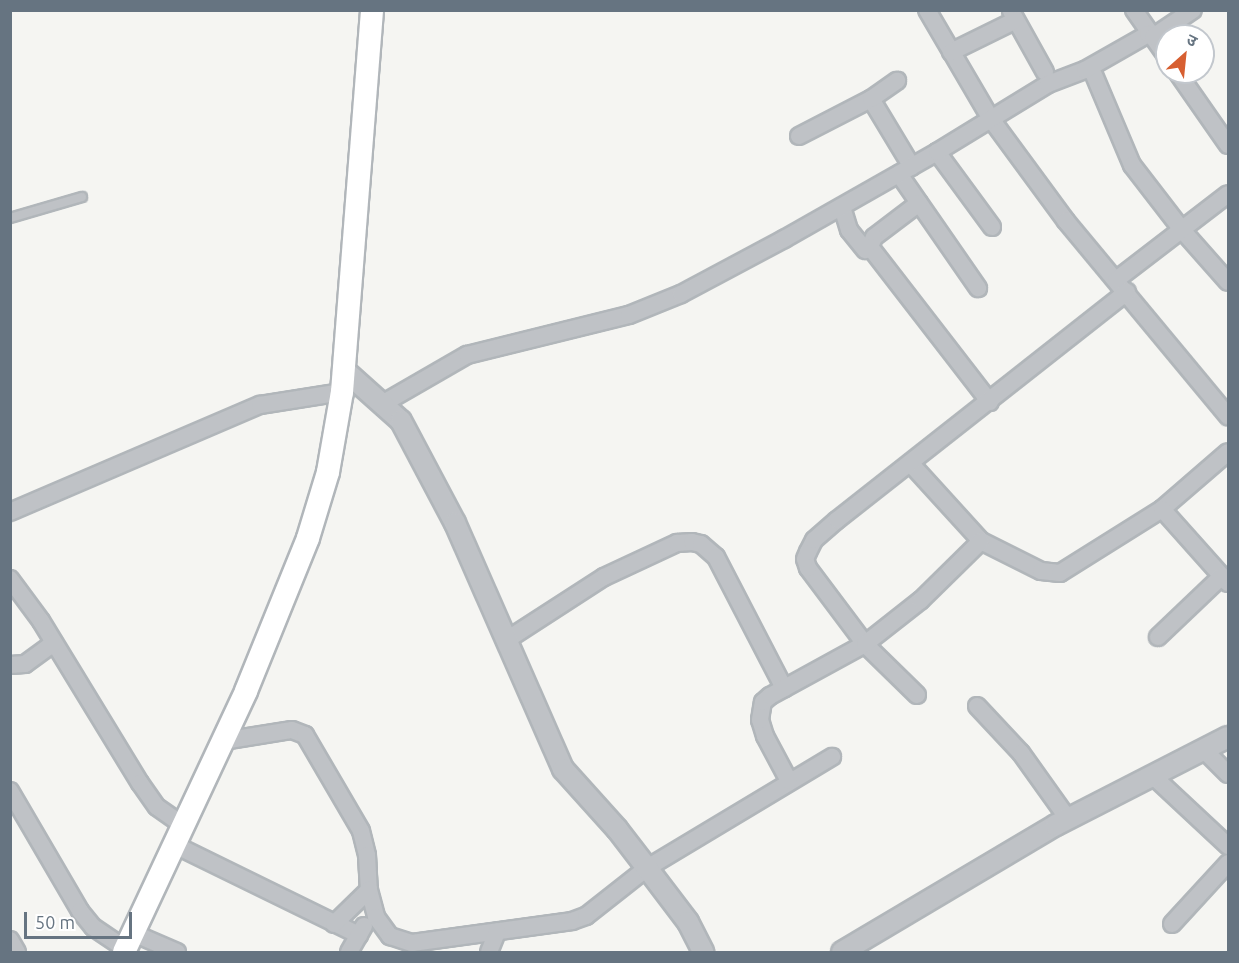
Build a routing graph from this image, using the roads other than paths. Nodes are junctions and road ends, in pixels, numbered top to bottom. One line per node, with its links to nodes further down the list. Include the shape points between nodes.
1 (372, 10): 30 (main road)
2 (927, 10): 8 (street)
3 (1134, 10): 6 (street)
4 (1193, 10): 6 (street)
5 (1013, 15): 8 (street); 9 (street)
6 (1153, 37): 7 (street); 14 (street, via 1148,34 1085,70 1048,84)
7 (1155, 40)
8 (951, 52): 14 (street)
9 (1045, 72)
10 (1094, 75): 25 (street, via 1132,165)
11 (897, 81): 13 (street)
12 (1185, 84): 16 (street)
13 (871, 99): 15 (street); 18 (street)
14 (991, 119): 17 (street); 28 (street, via 1066,221)
15 (800, 136)
16 (1228, 146)
17 (937, 152): 18 (street); 24 (street)
18 (906, 170): 21 (street); 22 (street)
19 (1228, 194): 25 (street)
20 (82, 197): 23 (lane)
21 (919, 203): 29 (street); 31 (street, via 874,237 870,247)
22 (842, 207): 26 (street, via 849,230); 32 (street, via 681,294 630,315 466,355)
23 (10, 218)
24 (992, 227)
25 (1182, 230): 27 (street); 28 (street)
26 (865, 250)
27 (1228, 282)
28 (1122, 286): 31 (street); 33 (street)
29 (978, 288)
30 (343, 381): 32 (street); 37 (street, via 260,405); 50 (main road, via 328,472 308,538)
31 (990, 402): 35 (street)
32 (382, 404): 42 (street, via 401,421 455,523)
33 (1228, 416)
34 (1228, 452): 36 (street)
35 (911, 464): 38 (street); 44 (street, via 814,540 805,559)
36 (1162, 509): 38 (street, via 1060,573 1041,571); 40 (street)
37 (10, 512)
38 (981, 541): 44 (street, via 921,600)
39 (10, 579): 43 (street)
40 (1225, 580): 41 (street)
41 (1158, 637)
42 (506, 641): 46 (street, via 604,577 677,543 692,542 701,544 716,557); 61 (street, via 563,769)
43 (54, 644): 45 (street, via 25,664); 58 (street, via 140,783)
44 (865, 644): 46 (street); 47 (street)
45 (10, 666)
46 (784, 688): 55 (street, via 763,702 760,720)
47 (917, 695)
48 (977, 706): 57 (street, via 1021,753)
49 (1228, 737): 51 (street)
50 (223, 741): 58 (main road); 62 (street, via 292,730 305,735 361,831)
51 (1204, 750): 53 (street); 54 (street)
52 (832, 757): 55 (street)
53 (1228, 774)
54 (1153, 776): 57 (street); 59 (street)
55 (789, 781): 61 (street)
56 (10, 791): 69 (street, via 80,912 93,927)
57 (1068, 819): 75 (street)
58 (180, 836): 64 (street); 69 (main road)
59 (1228, 846)
60 (1228, 863): 65 (street)
61 (646, 868): 66 (street, via 586,916); 74 (street, via 688,922)
62 (369, 890): 63 (street); 64 (street)
63 (373, 909): 66 (street, via 390,936 412,943); 67 (street)
64 (334, 924): 67 (street)
65 (1172, 924)
66 (497, 932): 73 (street)
67 (359, 935): 72 (street)
68 (10, 940): 70 (street)
69 (128, 945): 71 (street)
70 (17, 952)
71 (177, 952)
72 (349, 952)
73 (489, 952)
74 (703, 952)
75 (842, 952)

